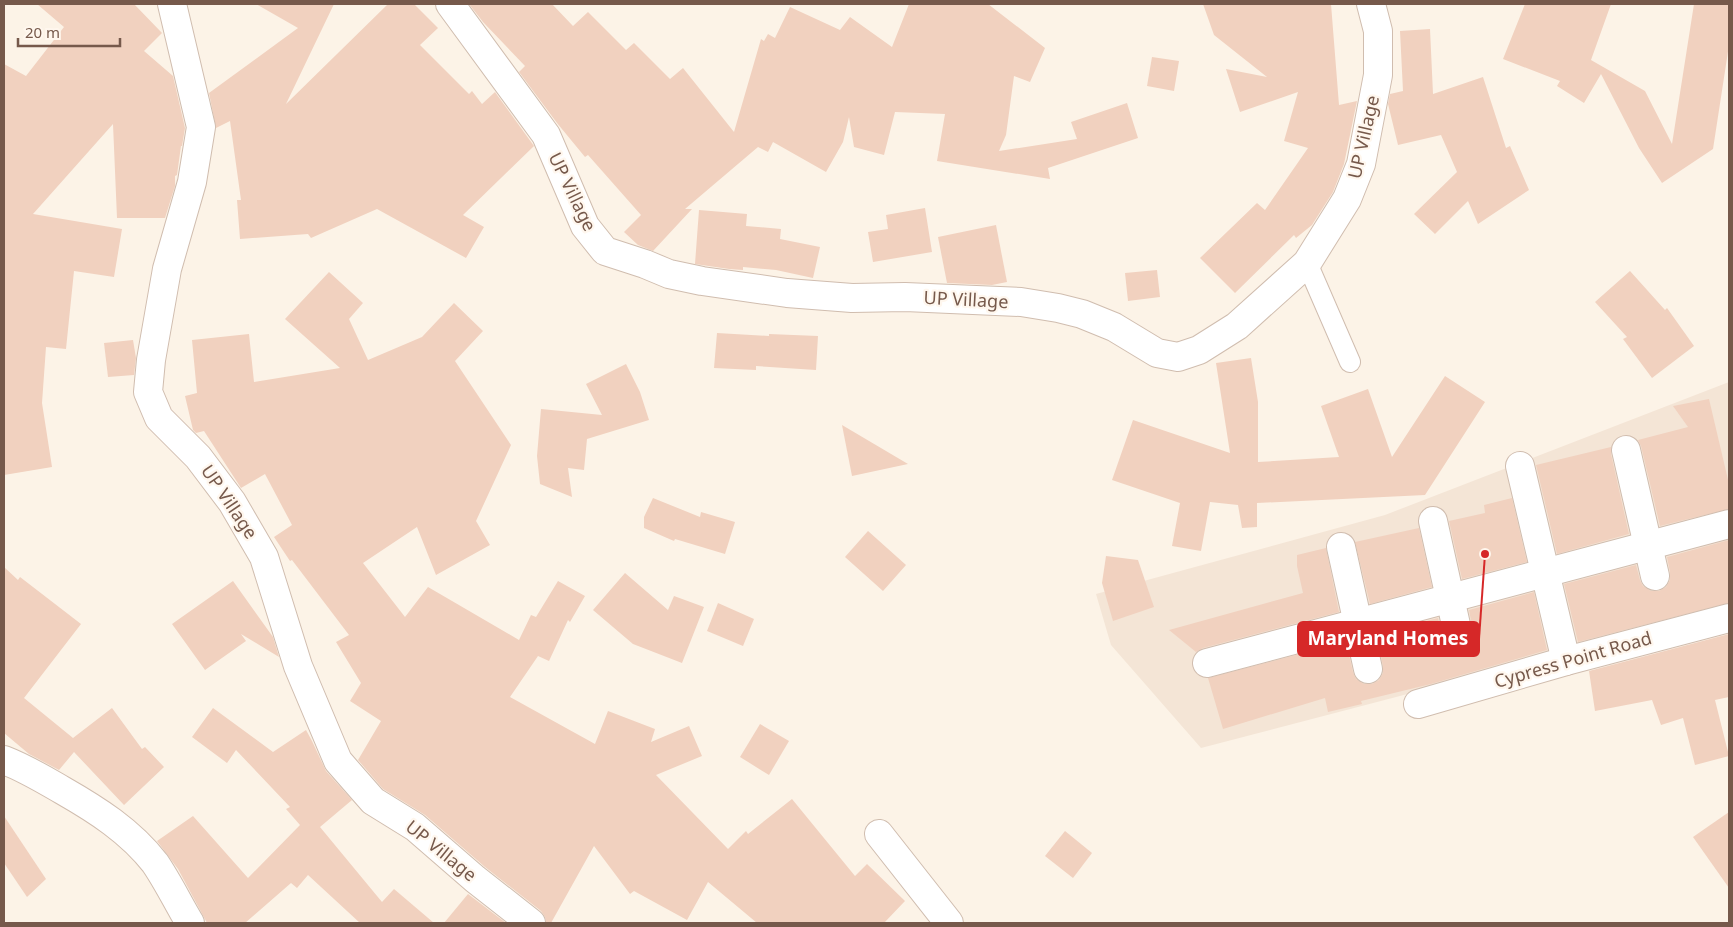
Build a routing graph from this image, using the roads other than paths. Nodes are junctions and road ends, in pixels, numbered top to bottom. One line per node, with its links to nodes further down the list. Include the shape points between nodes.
1 (172, 4): 25 (street, UP Village, via 201,127 192,182 166,269 151,360 148,392 158,418 198,457 232,502 264,557 298,666 338,761 373,801 415,827)
2 (450, 4): 4 (street, UP Village, via 546,135 585,226 606,251 669,274 702,281 852,298 1021,302 1082,314 1114,327 1157,353 1178,357 1199,350 1237,326)
3 (1371, 4): 4 (street, UP Village, via 1378,31 1378,75 1361,164 1347,199)
4 (1307, 263): 5 (lane)
5 (1350, 362)
6 (1626, 450): 10 (street)
7 (1520, 466): 12 (street)
8 (1433, 521): 14 (street)
9 (1729, 524): 10 (street)
10 (1648, 546): 12 (street); 13 (street)
11 (1341, 547): 16 (street)
12 (1545, 573): 14 (street); 18 (street)
13 (1656, 576)
14 (1449, 598): 16 (street); 17 (street)
15 (1729, 618): 18 (street, Cypress Point Road)
16 (1358, 622): 19 (street); 20 (street)
17 (1458, 634)
18 (1566, 661): 21 (street, Cypress Point Road)
19 (1207, 663)
20 (1368, 669)
21 (1418, 704)
22 (4, 760): 24 (street, via 84,803 135,840 155,864)
23 (879, 834): 26 (street)
24 (190, 923)
25 (531, 923)
26 (949, 923)

